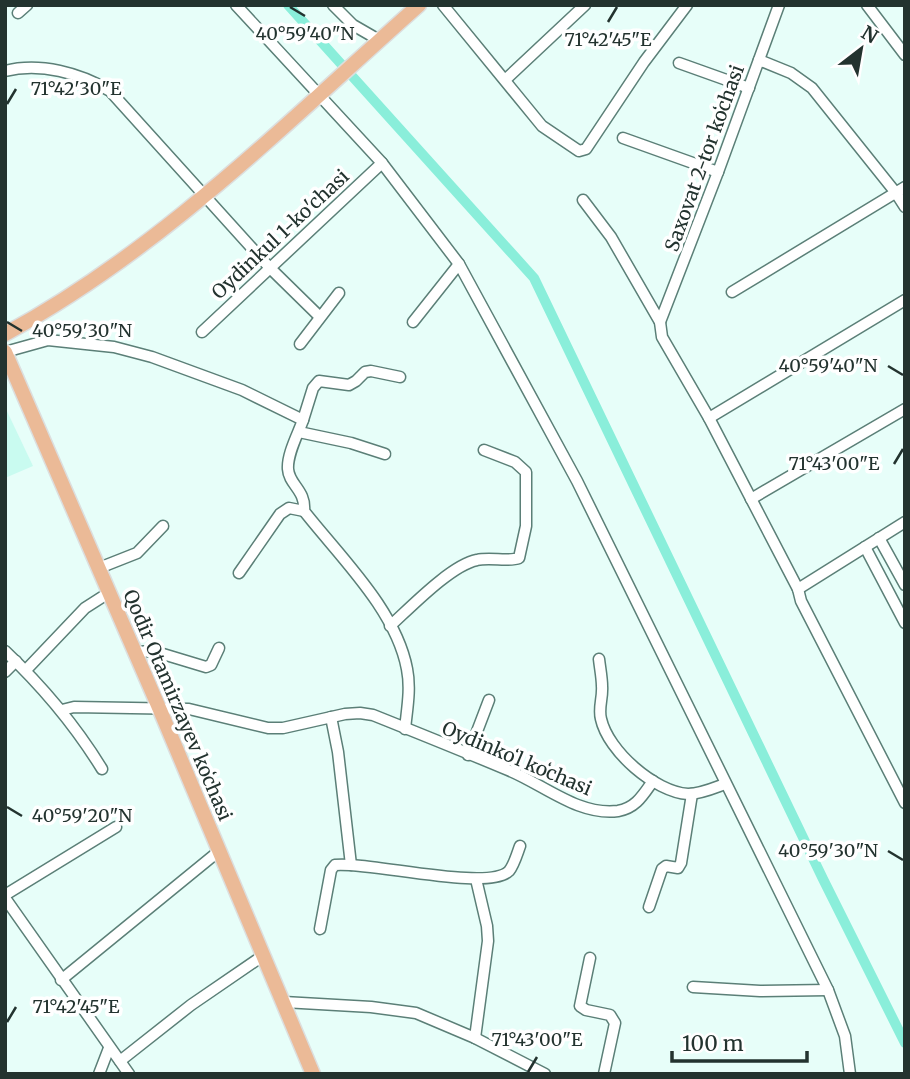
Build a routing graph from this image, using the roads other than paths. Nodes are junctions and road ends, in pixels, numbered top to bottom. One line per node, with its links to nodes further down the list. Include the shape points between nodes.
1 (236, 5): 16 (street)
2 (333, 5): 9 (street)
3 (419, 5): 9 (main road)
4 (443, 5): 14 (street)
5 (586, 5): 14 (street)
6 (687, 5): 14 (street, via 583,150 573,149 542,126)
7 (778, 5): 11 (street, Saxovat 2-tor koʻchasi)
8 (867, 5): 10 (street)
9 (376, 43): 16 (main road)
10 (905, 55)
11 (759, 61): 15 (street, Saxovat 2-tor koʻchasi); 20 (street, via 791,73 812,88)
12 (679, 62): 15 (street)
13 (5, 71): 21 (street, via 53,69 110,91)
14 (505, 80)
15 (749, 88): 19 (street, Saxovat 2-tor koʻchasi)
16 (322, 93): 18 (street); 21 (main road)
17 (623, 138): 19 (street)
18 (382, 163): 24 (street); 25 (street, Oydinkul 1-ko'chasi)
19 (718, 172): 31 (street, Saxovat 2-tor koʻchasi)
20 (900, 190): 23 (street); 26 (street)
21 (205, 196): 25 (street); 33 (main road, via 86,287)
22 (583, 200): 31 (street, via 611,237)
23 (905, 207)
24 (459, 264): 30 (street); 71 (street, via 577,481)
25 (269, 267): 29 (street); 32 (street, Oydinkul 1-ko'chasi)
26 (732, 292)
27 (339, 293): 29 (street)
28 (905, 300): 38 (street)
29 (320, 317): 34 (street)
30 (413, 322)
31 (660, 322): 38 (street, via 662,337)
32 (202, 332)
33 (5, 334)
34 (300, 344)
35 (5, 352): 39 (street, via 48,340 114,347 242,390); 49 (main road, Qodir Otamirzayev koʻchasi)
36 (400, 377): 39 (street, via 371,370 349,386 319,381)
37 (905, 409): 43 (street)
38 (709, 418): 43 (street)
39 (303, 420): 40 (street)
40 (299, 432): 42 (street); 44 (street, via 288,468 302,493)
41 (484, 450): 55 (street, via 515,462 526,472 526,526 519,558 467,563)
42 (385, 454)
43 (751, 499): 52 (street)
44 (304, 511): 50 (street, via 289,508 279,514); 55 (street, via 356,574)
45 (905, 522): 47 (street)
46 (163, 526): 49 (street, via 137,554)
47 (879, 538): 48 (street); 51 (street)
48 (865, 547): 52 (street); 54 (street)
49 (99, 568): 53 (main road, Qodir Otamirzayev koʻchasi)
50 (239, 573)
51 (905, 585)
52 (798, 589): 73 (street, via 800,601)
53 (110, 592): 58 (main road, Qodir Otamirzayev koʻchasi); 61 (street, via 85,608)
54 (905, 623)
55 (390, 626): 67 (street, via 407,667)
56 (219, 648): 58 (street, via 206,667 153,651)
57 (5, 651): 60 (street)
58 (136, 652): 65 (main road, Qodir Otamirzayev koʻchasi)
59 (599, 659): 70 (street, via 603,727 629,762)
60 (16, 661): 61 (street); 62 (street)
61 (26, 670): 64 (street)
62 (5, 672)
63 (489, 700): 68 (street)
64 (62, 710): 65 (street, Oydinkoʻl koʻchasi); 69 (street)
65 (160, 710): 66 (street, Oydinkoʻl koʻchasi, via 189,709 268,728); 76 (main road, Qodir Otamirzayev koʻchasi)
66 (331, 717): 67 (street, Oydinkoʻl koʻchasi, via 373,715); 77 (street)
67 (405, 729): 68 (street, Oydinkoʻl koʻchasi)
68 (468, 755): 70 (street, Oydinkoʻl koʻchasi, via 591,809 631,807)
69 (102, 769)
70 (653, 780): 72 (street)
71 (725, 784): 72 (street); 86 (street)
72 (692, 794): 80 (street, via 681,865 662,869)
73 (905, 803)
74 (116, 827): 79 (street)
75 (520, 846): 78 (street, via 508,872)
76 (219, 851): 82 (main road, Qodir Otamirzayev koʻchasi); 84 (street)
77 (351, 865): 78 (street); 81 (street, via 332,867)
78 (476, 879): 88 (street, via 488,941)
79 (5, 896): 84 (street)
80 (649, 907)
81 (320, 929)
82 (264, 955): 87 (main road, Qodir Otamirzayev koʻchasi); 90 (street)
83 (590, 958): 95 (street, via 580,1006 610,1015 615,1023)
84 (61, 980): 89 (street)
85 (693, 986): 86 (street)
86 (828, 990): 96 (street, via 840,1016)
87 (284, 1003): 88 (street, via 416,1013); 93 (main road, Qodir Otamirzayev koʻchasi)
88 (475, 1038): 94 (street)
89 (109, 1048): 90 (street); 91 (street)
90 (120, 1061): 92 (street)
91 (99, 1074)
92 (129, 1074)
93 (313, 1074)
94 (545, 1074)
95 (604, 1074)
96 (850, 1074)

